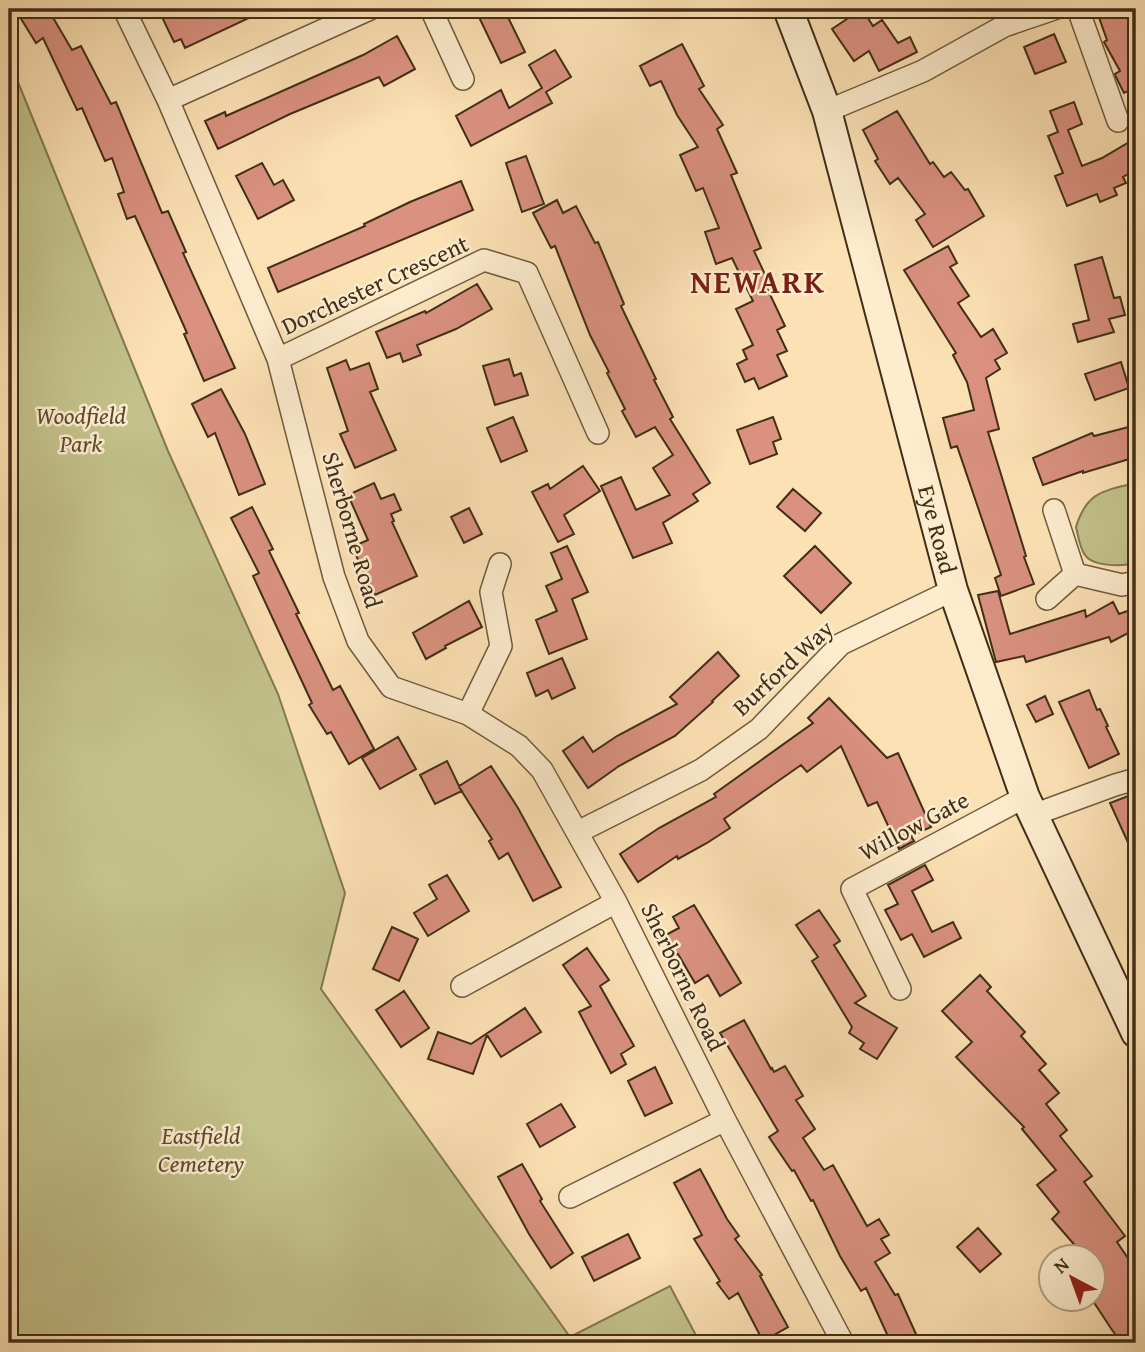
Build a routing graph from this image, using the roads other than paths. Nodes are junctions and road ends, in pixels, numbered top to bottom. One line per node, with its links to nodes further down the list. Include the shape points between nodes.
1 (124, 9): 8 (street, Sherborne Road)
2 (370, 9): 8 (street)
3 (431, 9): 7 (street)
4 (788, 9): 9 (street, Eye Road)
5 (1055, 9): 9 (street, via 1004,26 923,72)
6 (1078, 9): 10 (street)
7 (463, 79)
8 (168, 100): 11 (street, Sherborne Road)
9 (827, 111): 17 (street, Eye Road)
10 (1118, 121)
11 (278, 359): 12 (street, Dorchester Crescent, via 484,260 527,274); 19 (street, Sherborne Road, via 334,577 358,641 391,687)
12 (598, 433)
13 (1054, 510): 15 (street)
14 (500, 564): 19 (street, via 491,592 501,646)
15 (1075, 575): 16 (street, via 1122,585); 18 (street)
16 (1136, 582)
17 (953, 590): 21 (street, Eye Road); 22 (street, Burford Way, via 841,644 759,729 701,770)
18 (1046, 600)
19 (468, 714): 22 (street, Sherborne Road, via 519,746 542,770)
20 (1136, 779): 21 (street)
21 (1029, 806): 25 (street, Willow Gate, via 852,889); 26 (street, Eye Road)
22 (578, 832): 23 (street, Sherborne Road)
23 (616, 902): 24 (street); 27 (street, Sherborne Road)
24 (461, 986)
25 (900, 989)
26 (1136, 1032)
27 (725, 1120): 28 (street); 29 (street, Sherborne Road)
28 (570, 1197)
29 (843, 1343)

